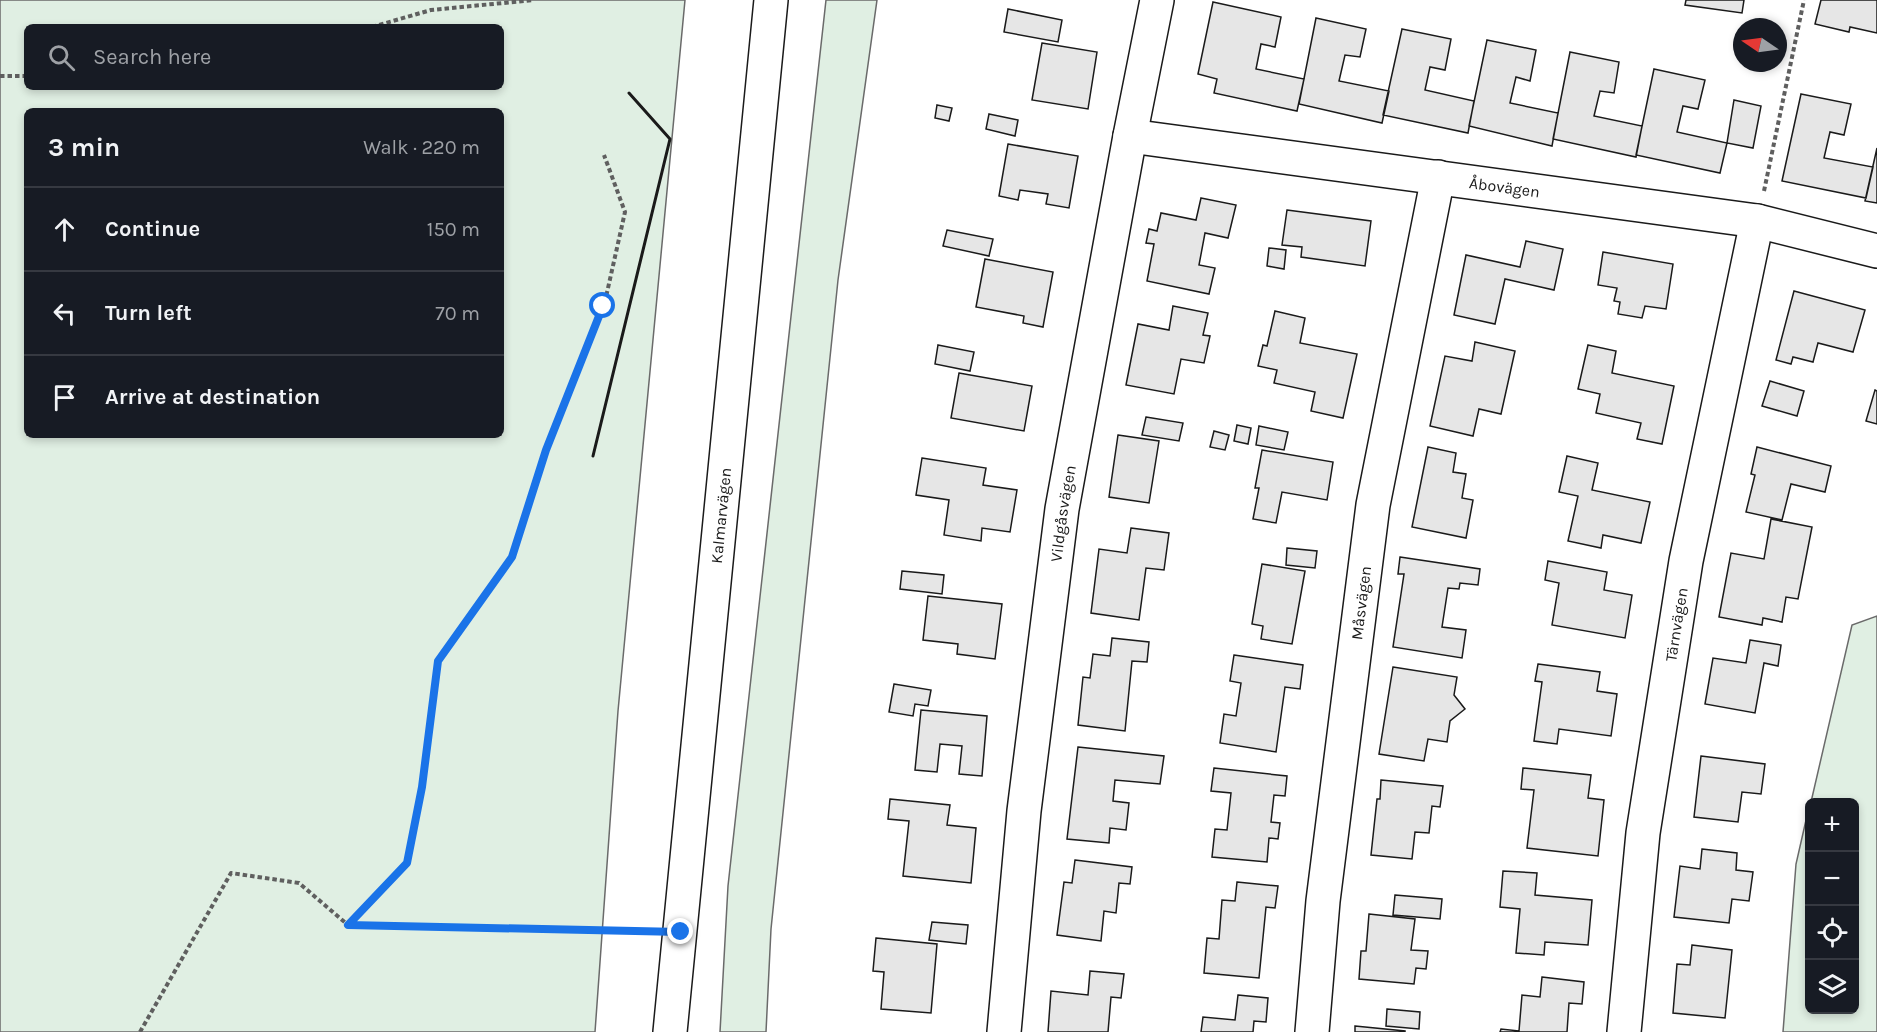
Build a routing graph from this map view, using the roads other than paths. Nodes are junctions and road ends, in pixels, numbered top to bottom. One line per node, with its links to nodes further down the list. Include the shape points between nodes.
1 (771, 0): 7 (main road, Kalmarvägen)
2 (1157, 0): 3 (main road, Vildgåsvägen)
3 (1130, 136): 4 (main road, Åbovägen); 8 (main road, Vildgåsvägen, via 1062,509 1024,811)
4 (1438, 177): 5 (main road, Åbovägen); 9 (main road, Måsvägen, via 1373,505 1325,889)
5 (1757, 221): 6 (main road, Åbovägen); 10 (main road, Tärnvägen, via 1682,584 1642,833)
6 (1877, 251)
7 (670, 1032)
8 (1004, 1032)
9 (1312, 1032)
10 (1624, 1032)

